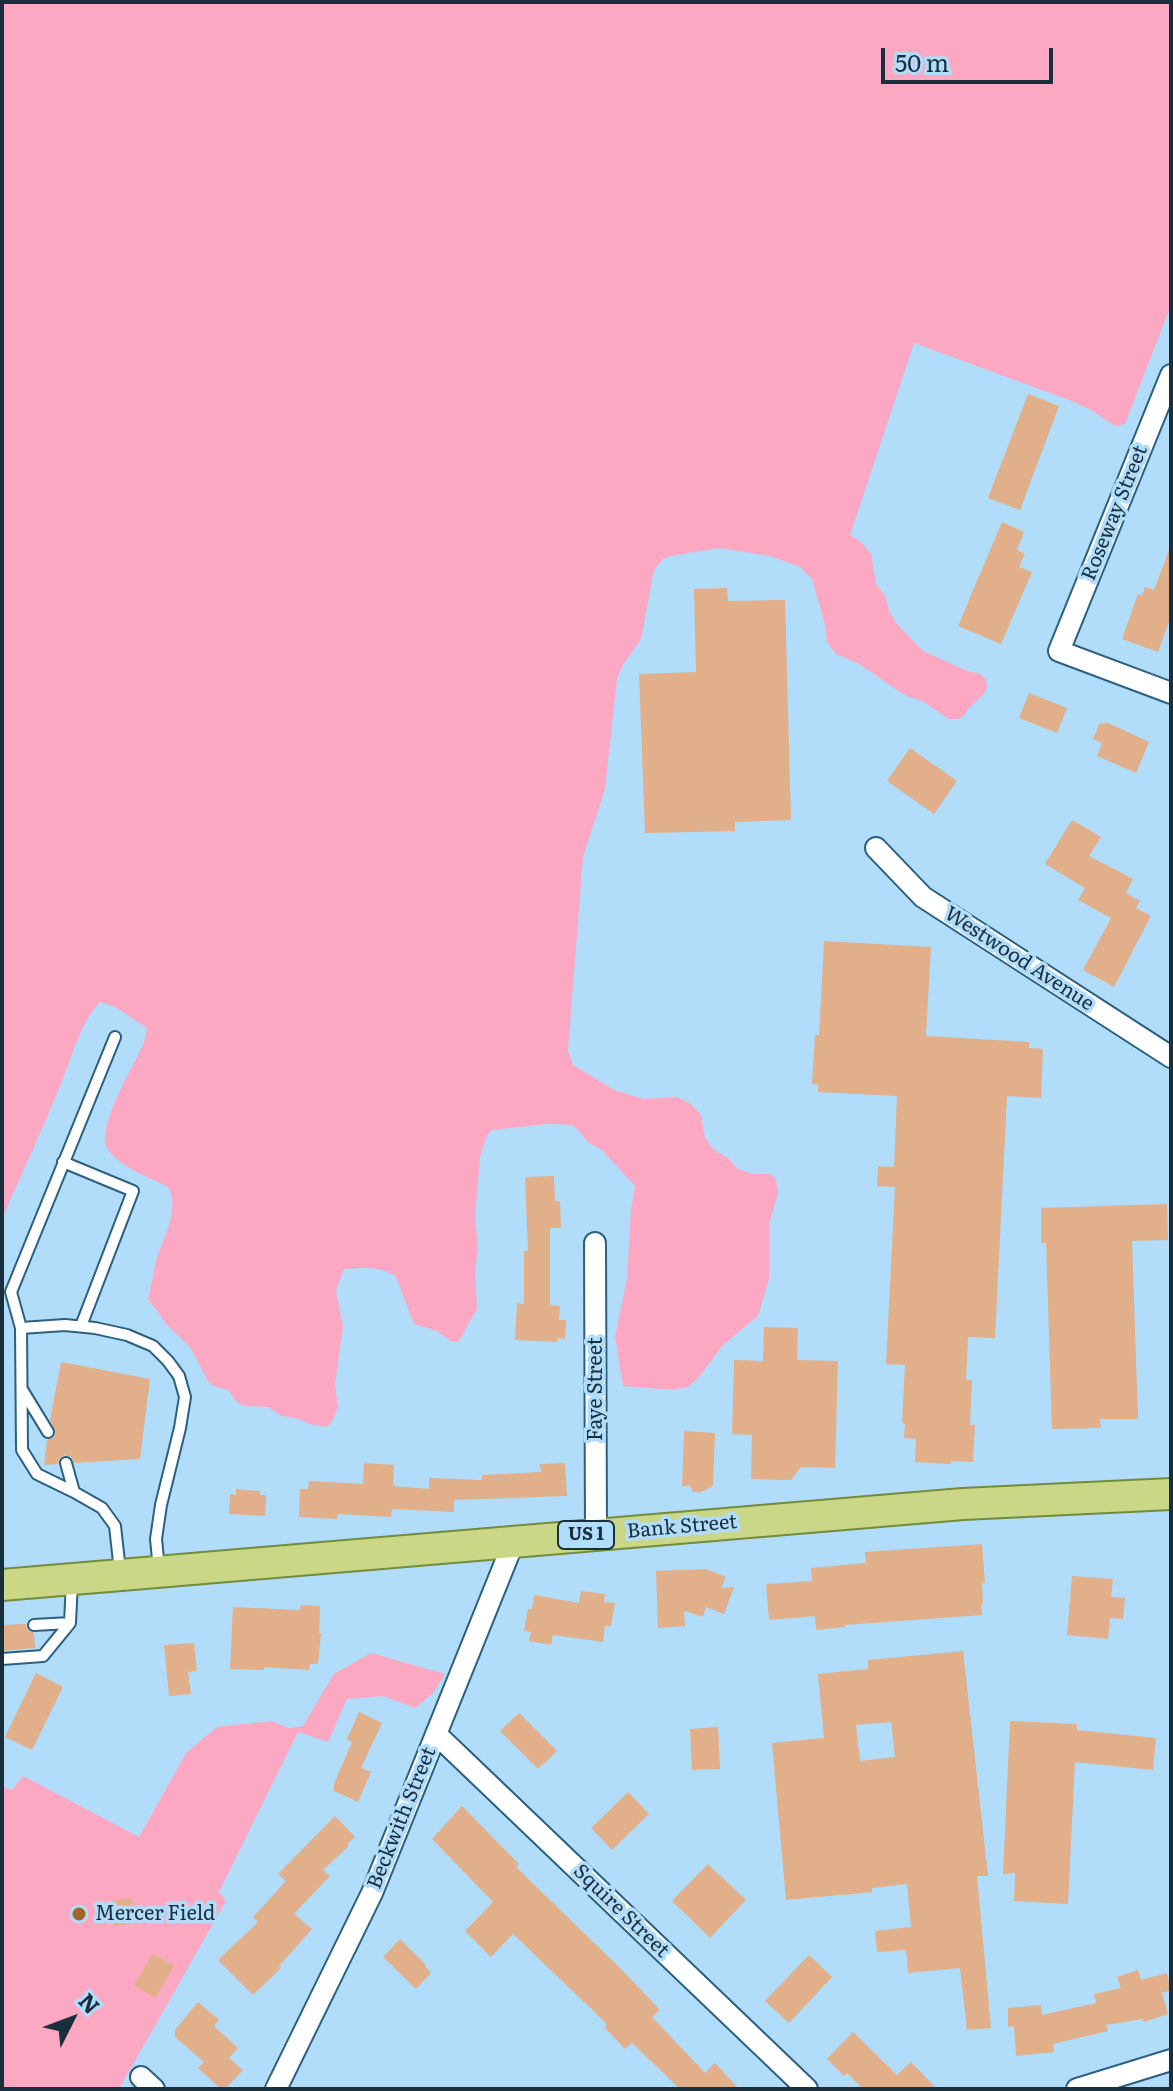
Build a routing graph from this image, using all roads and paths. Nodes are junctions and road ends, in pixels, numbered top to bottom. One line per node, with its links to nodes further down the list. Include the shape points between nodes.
1 (1171, 375): 2 (street, Roseway Street, via 1059,651)
2 (1171, 693)
3 (876, 848): 5 (street, Westwood Avenue, via 923,897)
4 (115, 1037): 6 (lane)
5 (1171, 1057)
6 (63, 1162): 8 (lane, via 133,1191); 9 (lane, via 11,1292)
7 (595, 1243): 15 (street, Faye Street)
8 (81, 1326): 9 (lane); 17 (lane, via 153,1346 179,1376 185,1397 156,1539)
9 (21, 1328): 10 (lane)
10 (22, 1389): 11 (lane); 13 (lane, via 22,1450 37,1474)
11 (48, 1432)
12 (66, 1463): 13 (lane)
13 (74, 1492): 18 (lane, via 102,1508 115,1526)
14 (1171, 1494): 15 (main road, Bank Street / US 1, via 1016,1500)
15 (596, 1534): 16 (main road, Bank Street / US 1)
16 (514, 1541): 17 (main road, Bank Street / US 1); 24 (street, Beckwith Street)
17 (160, 1571): 18 (main road, Bank Street / US 1)
18 (120, 1574): 19 (main road, Bank Street / US 1)
19 (73, 1578): 20 (main road, Bank Street / US 1); 21 (lane)
20 (2, 1585)
21 (70, 1623): 22 (lane); 23 (lane, via 43,1656)
22 (34, 1625)
23 (2, 1659)
24 (436, 1734): 26 (street, Beckwith Street, via 372,1893); 27 (street, Squire Street)
25 (1171, 2060): 28 (street)
26 (276, 2089)
27 (807, 2089)
28 (1077, 2089)

